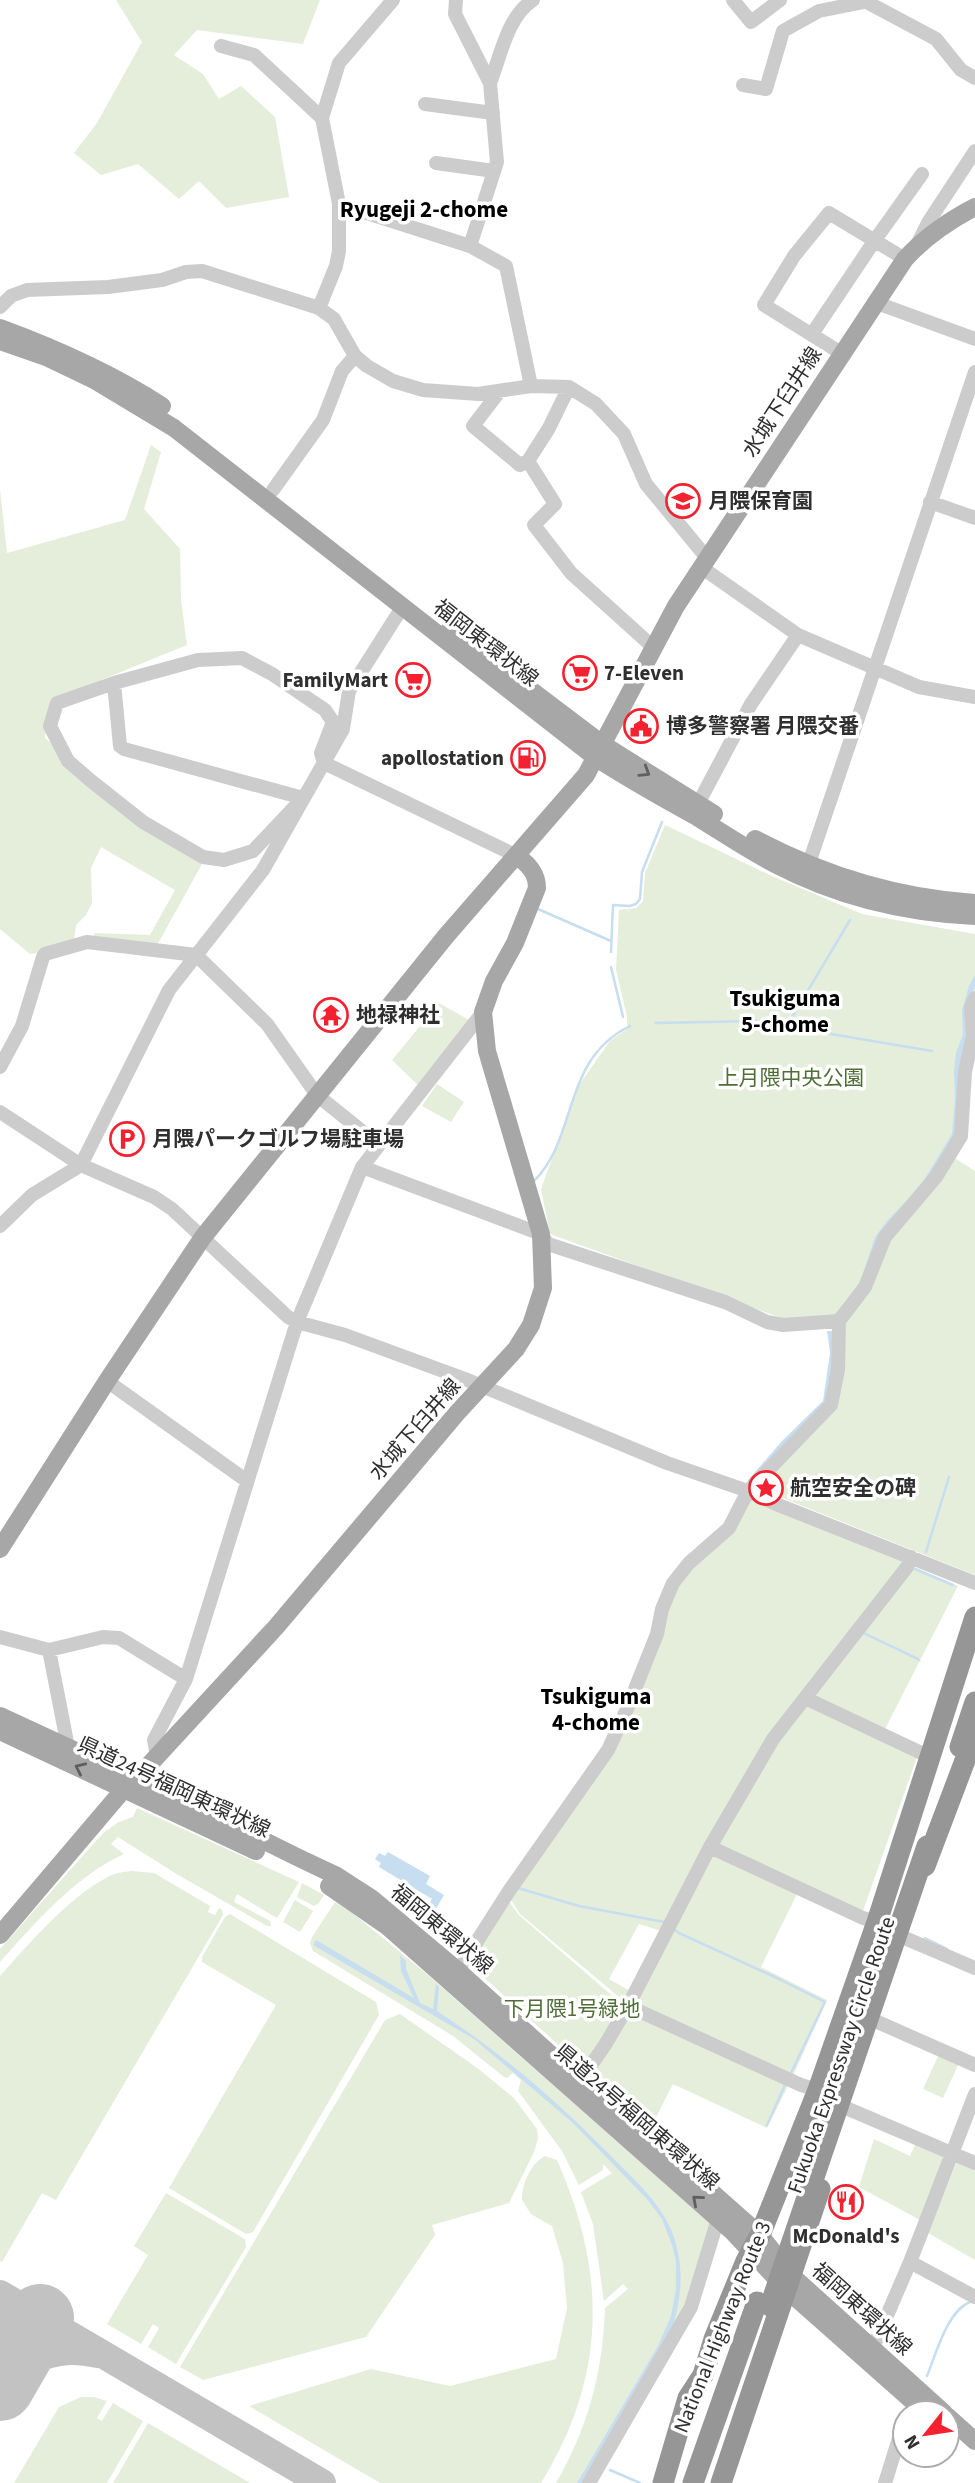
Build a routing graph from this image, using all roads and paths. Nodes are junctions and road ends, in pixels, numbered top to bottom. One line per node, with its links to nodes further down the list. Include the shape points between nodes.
1 (393, 0): 14 (street, via 339,63)
2 (456, 0): 10 (street, via 455,14)
3 (533, 0): 10 (street, via 513,21)
4 (733, 0): 5 (street, via 751,22)
5 (780, 0)
6 (863, 1): 7 (street); 9 (street, via 936,39 961,70)
7 (831, 5): 11 (street, via 783,31 766,89)
8 (221, 46): 14 (street, via 254,55)
9 (975, 78)
10 (490, 83): 13 (street)
11 (743, 85)
12 (425, 104): 13 (street)
13 (493, 113): 17 (street)
14 (322, 118): 19 (street)
15 (975, 152): 23 (street)
16 (436, 163): 17 (street)
17 (495, 172): 22 (street)
18 (922, 174): 21 (street)
19 (339, 204): 22 (street); 26 (street, via 340,251)
20 (975, 207): 23 (main road, 水城下臼井線)
21 (875, 240): 23 (street); 28 (street); 28 (street, via 829,213 794,256 764,305)
22 (470, 246): 34 (street, via 506,266)
23 (910, 253): 24 (main road, 水城下臼井線)
24 (874, 302): 29 (street); 31 (main road, 水城下臼井線)
25 (0, 307): 26 (street, via 27,290 108,287 202,271)
26 (319, 308): 32 (street, via 334,319)
27 (0, 328): 38 (main road, 福岡東環状線, via 52,346 144,395)
28 (812, 334): 31 (street)
29 (975, 339)
30 (0, 341): 42 (main road, 福岡東環状線, via 96,381 174,428)
31 (841, 353): 41 (main road, 水城下臼井線)
32 (355, 356): 36 (street, via 393,381 423,390); 38 (street, via 342,370 323,419)
33 (975, 372): 39 (street)
34 (531, 386): 35 (street); 36 (street)
35 (569, 387): 37 (street); 41 (street, via 596,404 624,434 646,484)
36 (499, 392): 37 (street, via 474,425 520,465)
37 (528, 460): 44 (street, via 555,504 534,525 571,573)
38 (273, 490): 48 (main road, 福岡東環状線)
39 (930, 502): 40 (street); 45 (street)
40 (975, 518)
41 (704, 562): 43 (street); 44 (main road, 水城下臼井線)
42 (403, 606): 48 (main road, 福岡東環状線); 49 (street, via 349,691 342,729)
43 (798, 635): 45 (street); 51 (street, via 751,704)
44 (653, 647): 48 (main road, 水城下臼井線)
45 (877, 668): 47 (street, via 919,687); 53 (street)
46 (114, 682): 49 (street, via 198,660 242,658 325,710 333,722 321,753); 50 (street, via 120,746 124,749); 50 (street, via 57,703 50,726 68,761 143,822 204,857 224,860 253,851)
47 (975, 697)
48 (599, 751): 51 (main road, 福岡東環状線, one-way to 51); 52 (main road, 水城下臼井線, via 586,775); 55 (main road, 福岡東環状線, via 774,864 833,890 919,910)
49 (324, 763): 50 (street); 52 (street)
50 (303, 798): 56 (street, via 263,870)
51 (698, 804): 53 (main road, 福岡東環状線)
52 (517, 856): 58 (main road, 水城下臼井線, via 528,864 537,888); 60 (main road, 水城下臼井線)
53 (808, 866): 54 (main road, 福岡東環状線, via 901,894)
54 (975, 904)
55 (975, 916)
56 (196, 955): 59 (street, via 87,942 46,954 22,1026); 60 (street, via 267,1024); 63 (street, via 169,990)
57 (975, 998): 68 (street, via 961,1136 936,1177 885,1237 865,1287)
58 (483, 1012): 62 (street); 66 (main road, 水城下臼井線, via 486,1051)
59 (0, 1067)
60 (317, 1095): 62 (street); 67 (main road, 水城下臼井線)
61 (0, 1112): 63 (street)
62 (379, 1145): 64 (street)
63 (81, 1165): 65 (street, via 32,1195); 67 (street, via 154,1197)
64 (362, 1167): 66 (street); 69 (street)
65 (0, 1226)
66 (541, 1234): 68 (street, via 548,1244 725,1302 767,1322); 71 (main road, 水城下臼井線, via 543,1288 537,1309 516,1349)
67 (203, 1237): 69 (street); 70 (main road, 水城下臼井線)
68 (839, 1321): 73 (street, via 838,1370 831,1405)
69 (297, 1322): 71 (street); 72 (street)
70 (107, 1381): 72 (street); 74 (main road, 水城下臼井線)
71 (481, 1387): 73 (street); 89 (main road, 水城下臼井線, via 276,1627)
72 (247, 1481): 82 (street)
73 (748, 1491): 75 (street); 98 (street, via 729,1528 673,1583 657,1634 608,1750)
74 (0, 1549)
75 (911, 1558): 76 (street); 83 (street)
76 (975, 1583)
77 (975, 1617): 90 (highway, National Highway Route 3)
78 (975, 1623): 92 (highway, Fukuoka Expressway Circle Route, via 958,1676)
79 (0, 1637): 80 (street)
80 (49, 1650): 82 (street, via 103,1637 119,1638); 88 (street)
81 (975, 1661): 92 (highway)
82 (186, 1679): 89 (street, via 154,1740)
83 (805, 1698): 90 (street); 93 (street, via 773,1739)
84 (975, 1702): 92 (highway)
85 (0, 1716): 88 (main road, 福岡東環状線)
86 (0, 1731): 91 (main road, 県道24号福岡東環状線, one-way to 86)
87 (975, 1733): 92 (highway, Fukuoka Expressway Circle Route); 96 (highway, National Highway Route 3)
88 (68, 1747): 91 (main road, 福岡東環状線)
89 (157, 1756): 91 (main road, 水城下臼井線)
90 (930, 1757): 94 (highway, National Highway Route 3)
91 (130, 1784): 95 (main road, 水城下臼井線); 98 (main road, 福岡東環状線, via 346,1882); 108 (main road, 県道24号福岡東環状線, one-way to 91, via 387,1926 340,1892)
92 (920, 1844): 126 (highway, Fukuoka Expressway Circle Route); 127 (highway, Fukuoka Expressway Circle Route, bridge)
93 (710, 1847): 94 (street); 99 (street)
94 (877, 1922): 103 (highway, National Highway Route 3)
95 (0, 1935)
96 (900, 1936): 97 (street); 100 (highway, National Highway Route 3)
97 (975, 1968)
98 (458, 1971): 102 (main road, 福岡東環状線)
99 (628, 2006): 102 (street); 103 (street)
100 (873, 2020): 101 (street); 105 (highway, National Highway Route 3)
101 (975, 2064)
102 (580, 2081): 109 (main road, 福岡東環状線, via 639,2128)
103 (818, 2090): 109 (highway, National Highway Route 3)
104 (975, 2094): 106 (street)
105 (846, 2108): 106 (street); 111 (highway, National Highway Route 3)
106 (952, 2153): 107 (street); 110 (street)
107 (975, 2163)
108 (718, 2219): 109 (main road, 県道24号福岡東環状線); 123 (street, via 691,2306)
109 (756, 2243): 111 (main road, 県道24号福岡東環状線); 115 (highway, National Highway Route 3, via 713,2339)
110 (909, 2262): 112 (street); 114 (street)
111 (790, 2283): 113 (highway, National Highway Route 3); 114 (main road, 福岡東環状線); 116 (main road, 県道24号福岡東環状線)
112 (975, 2297)
113 (767, 2345): 128 (highway); 129 (highway, National Highway Route 3)
114 (873, 2348): 117 (main road, 福岡東環状線)
115 (703, 2375): 124 (highway, National Highway Route 3, via 688,2398); 125 (highway)
116 (901, 2399)
117 (929, 2399)
118 (961, 2428): 119 (main road, 福岡東環状線)
119 (975, 2441)
120 (961, 2443): 121 (main road)
121 (975, 2455)
122 (891, 2464): 130 (street)
123 (589, 2483)
124 (663, 2483)
125 (674, 2483)
126 (693, 2483)
127 (708, 2483)
128 (715, 2483)
129 (721, 2483)
130 (885, 2483)

